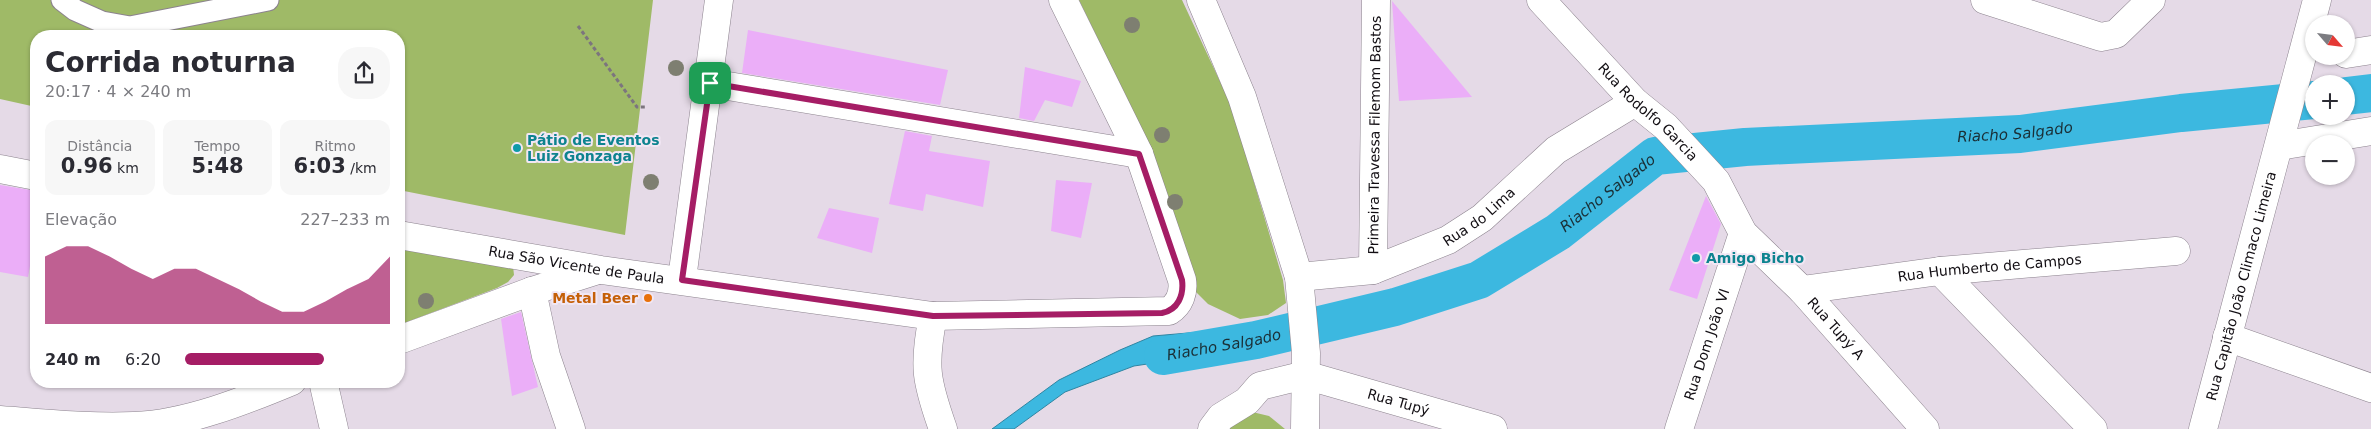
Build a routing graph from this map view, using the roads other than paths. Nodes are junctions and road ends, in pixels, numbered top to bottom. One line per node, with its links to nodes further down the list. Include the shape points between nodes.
1 (62, 0): 2 (lane, via 102,22 130,28)
2 (268, 0)
3 (719, 0): 15 (street)
4 (1063, 0): 19 (street, Rua São Vicente de Paula)
5 (1201, 0): 28 (street, via 1242,97)
6 (1376, 0): 26 (street, Primeira Travessa Filemom Bastos)
7 (1541, 0): 16 (street, Rua Rodolfo Garcia)
8 (1985, 0): 10 (street, via 2101,38 2116,34)
9 (2317, 0): 11 (street, Rua Capitão João Climaco Limeira)
10 (2145, 7)
11 (2315, 15)
12 (2371, 50): 13 (street)
13 (2355, 53)
14 (2307, 65): 18 (street, Rua Capitão João Climaco Limeira)
15 (710, 83): 19 (street); 29 (street)
16 (1635, 102): 22 (street, Rua Rodolfo Garcia, via 1666,127 1716,181); 26 (street, Rua do Lima, via 1556,150 1482,218 1448,240)
17 (2371, 131): 18 (street)
18 (2279, 145): 33 (street, Rua Capitão João Climaco Limeira)
19 (1139, 154): 32 (street, Rua São Vicente de Paula, via 1182,280 1182,294 1173,308 1162,313)
20 (0, 169): 21 (street)
21 (30, 175)
22 (1743, 233): 30 (street, Rua Tupý A); 46 (street, Rua Dom João VI)
23 (405, 236): 25 (street, Rua São Vicente de Paula)
24 (2176, 251): 27 (street, Rua Humberto de Campos)
25 (601, 270): 29 (street, Rua São Vicente de Paula); 31 (street)
26 (1373, 270): 28 (street, Rua do Lima)
27 (1940, 271): 30 (street, Rua Humberto de Campos); 48 (street)
28 (1299, 277): 35 (street)
29 (682, 280): 32 (street, Rua São Vicente de Paula)
30 (1802, 290): 47 (street, Rua Tupý A)
31 (532, 291): 34 (street); 41 (street, via 546,356)
32 (933, 316): 42 (street, via 926,367 932,402)
33 (2227, 337): 38 (street); 49 (street, Rua Capitão João Climaco Limeira)
34 (405, 338)
35 (1305, 364): 43 (street, via 1260,386 1247,401 1221,417); 44 (street); 45 (street, Rua Tupý)
36 (275, 388): 39 (street, via 193,416 136,426)
37 (325, 388): 40 (street)
38 (2371, 388)
39 (0, 420)
40 (334, 429)
41 (571, 429)
42 (943, 429)
43 (1212, 429)
44 (1305, 429)
45 (1493, 429)
46 (1679, 429)
47 (1925, 429)
48 (2093, 429)
49 (2203, 429)

